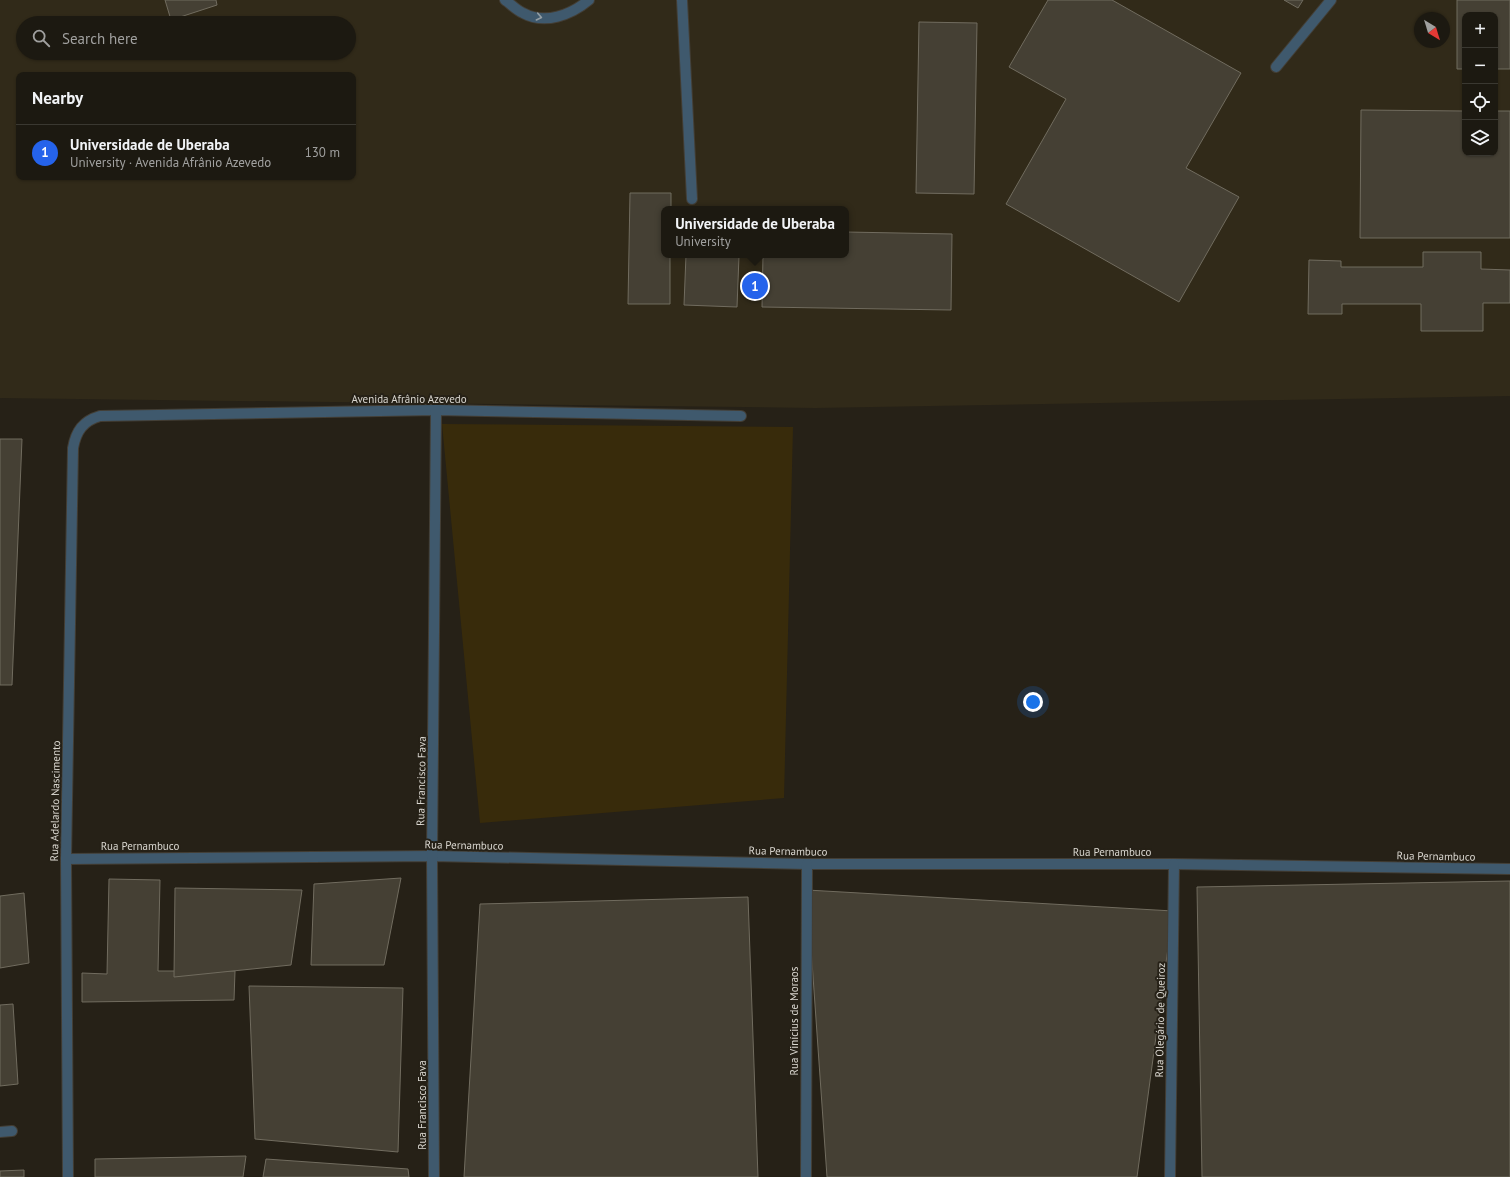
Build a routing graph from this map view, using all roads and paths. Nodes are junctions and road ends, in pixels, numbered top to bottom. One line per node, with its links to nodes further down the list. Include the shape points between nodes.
1 (505, 0): 2 (street, one-way to 2, via 523,14 544,19 564,15)
2 (589, 0)
3 (682, 0): 6 (street)
4 (1331, 0): 5 (street)
5 (1276, 67)
6 (692, 199)
7 (436, 410): 8 (street, Avenida Afrânio Azevedo); 9 (street, Avenida Afrânio Azevedo, via 100,416); 10 (street, Rua Francisco Fava)
8 (741, 416)
9 (80, 426): 11 (street, Rua Adelardo Nascimento, via 73,448)
10 (432, 856): 11 (street, Rua Pernambuco); 12 (street, Rua Pernambuco); 18 (street, Rua Francisco Fava)
11 (66, 859): 17 (street, Rua Adelardo Nascimento)
12 (807, 864): 13 (street, Rua Pernambuco); 19 (street, Rua Vinícius de Moraos)
13 (1174, 864): 14 (street, Rua Pernambuco); 20 (street, Rua Olegário de Queiroz)
14 (1510, 869)
15 (12, 1131): 16 (street)
16 (0, 1132)
17 (68, 1177)
18 (434, 1177)
19 (806, 1177)
20 (1170, 1177)

